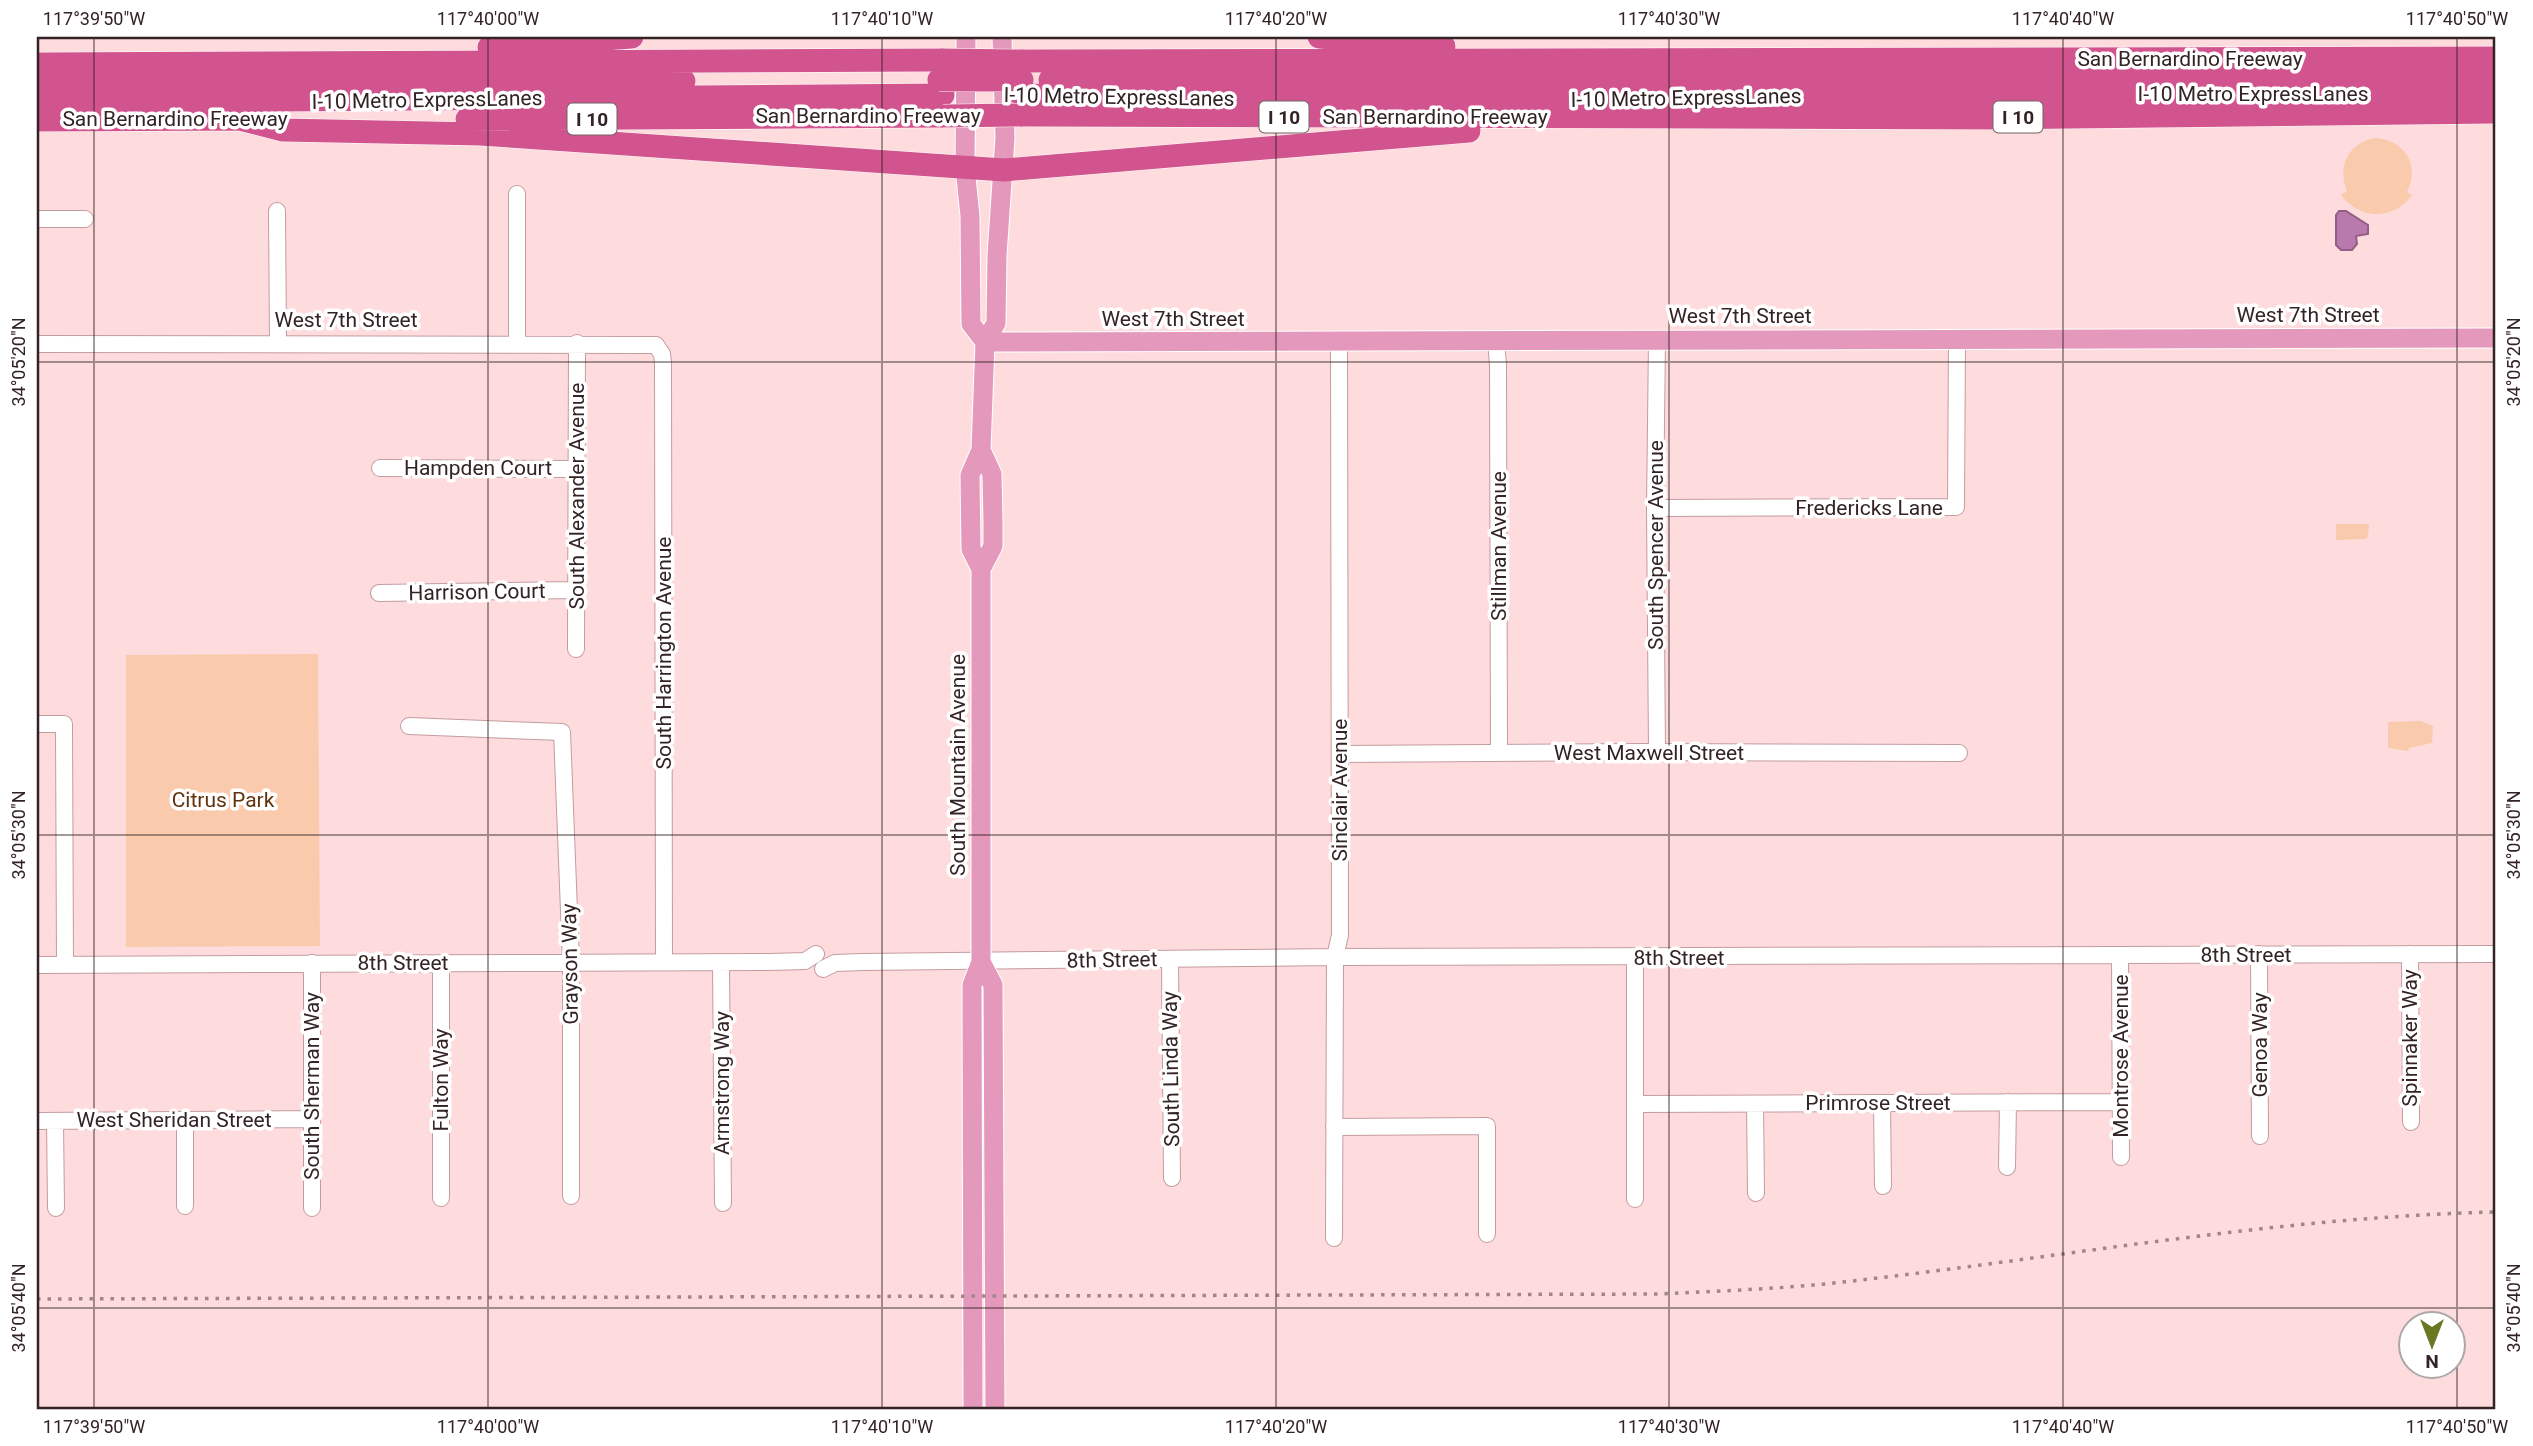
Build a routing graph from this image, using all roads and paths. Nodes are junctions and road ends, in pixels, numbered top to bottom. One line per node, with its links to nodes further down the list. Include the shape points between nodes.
1 (632, 37): 6 (highway, via 461,49 357,50)
2 (966, 37): 24 (main road, South Mountain Avenue)
3 (1002, 37): 25 (main road, South Mountain Avenue)
4 (1320, 37): 7 (highway, via 1437,46 1577,46)
5 (1356, 60): 7 (highway, San Bernardino Freeway / I 10); 10 (highway); 15 (highway, San Bernardino Freeway / I 10)
6 (329, 61): 8 (highway, San Bernardino Freeway / I 10); 9 (highway, San Bernardino Freeway / I 10)
7 (1646, 61): 13 (highway, San Bernardino Freeway / I 10)
8 (773, 62): 11 (highway); 14 (highway, San Bernardino Freeway / I 10)
9 (37, 64)
10 (1455, 79): 13 (highway, I-10 Metro ExpressLanes); 15 (highway, I-10 Metro ExpressLanes)
11 (490, 82): 12 (highway, I-10 Metro ExpressLanes); 14 (highway, I-10 Metro ExpressLanes)
12 (37, 85)
13 (2492, 85): 17 (highway, I-10 Metro ExpressLanes); 20 (highway, San Bernardino Freeway / I 10, via 2003,117)
14 (942, 88): 15 (highway, San Bernardino Freeway / I 10, bridge); 15 (highway, San Bernardino Freeway / I 10, bridge); 16 (highway, I-10 Metro ExpressLanes); 22 (highway, San Bernardino Freeway / I 10)
15 (1021, 88): 17 (highway, I-10 Metro ExpressLanes); 19 (highway, San Bernardino Freeway / I 10)
16 (442, 100): 18 (highway, I-10 Metro ExpressLanes); 22 (highway)
17 (1432, 100): 19 (highway)
18 (37, 102)
19 (1301, 117): 20 (highway, San Bernardino Freeway / I 10)
20 (1547, 117): 25 (highway, via 1504,130)
21 (240, 119): 22 (highway, San Bernardino Freeway / I 10); 23 (highway, San Bernardino Freeway / I 10); 24 (highway, via 283,130 410,130)
22 (572, 119)
23 (37, 120)
24 (965, 168): 25 (highway); 35 (main road, South Mountain Avenue, via 971,324)
25 (1004, 170): 35 (main road, South Mountain Avenue, via 996,323)
26 (517, 194): 37 (street)
27 (277, 211): 36 (street)
28 (37, 219): 29 (street)
29 (85, 219)
30 (1957, 338): 31 (main road, West 7th Street); 32 (main road, West 7th Street); 43 (street, Fredericks Lane, via 1956,508)
31 (2496, 338)
32 (1657, 339): 33 (main road, West 7th Street); 43 (street, South Spencer Avenue)
33 (1496, 340): 34 (main road, West 7th Street); 49 (street, Stillman Avenue)
34 (1339, 341): 35 (main road, West 7th Street); 52 (street, Sinclair Avenue)
35 (985, 342): 65 (main road, South Mountain Avenue, via 981,450 992,474 993,547 981,569)
36 (278, 343): 37 (street, West 7th Street); 38 (street, West 7th Street)
37 (517, 343): 39 (street, West 7th Street)
38 (37, 344)
39 (577, 344): 40 (street, West 7th Street); 42 (street, South Alexander Avenue)
40 (656, 345): 61 (street, South Harrington Avenue, via 663,363)
41 (380, 468): 42 (street, Hampden Court)
42 (577, 469): 44 (street, South Alexander Avenue)
43 (1655, 508): 50 (street, South Spencer Avenue)
44 (576, 590): 45 (street, Harrison Court); 46 (street, South Alexander Avenue)
45 (379, 593)
46 (576, 649)
47 (37, 724): 69 (street, via 64,724)
48 (409, 726): 60 (street, Grayson Way, via 562,732)
49 (1499, 752): 50 (street, West Maxwell Street); 52 (street, West Maxwell Street)
50 (1657, 752): 51 (street, West Maxwell Street)
51 (1959, 753)
52 (1340, 754): 57 (street, Sinclair Avenue, via 1340,935)
53 (2259, 954): 54 (street, 8th Street); 56 (street, 8th Street); 84 (street, Genoa Way)
54 (2410, 954): 55 (street, 8th Street); 81 (street, Spinnaker Way)
55 (2496, 954)
56 (2120, 956): 58 (street, 8th Street); 72 (street, Montrose Avenue)
57 (1335, 957): 58 (street, 8th Street); 59 (street, 8th Street); 83 (street, Sinclair Avenue)
58 (1635, 958): 74 (street)
59 (1170, 960): 65 (street, 8th Street); 87 (street, South Linda Way)
60 (571, 962): 61 (street, 8th Street); 67 (street, 8th Street); 90 (street, Grayson Way)
61 (664, 962): 62 (street, 8th Street)
62 (721, 962): 63 (street, 8th Street); 93 (street, Armstrong Way)
63 (769, 962): 64 (street, 8th Street, via 779,969 852,970); 64 (street, 8th Street, via 779,954 853,954)
64 (862, 962): 65 (street, 8th Street)
65 (981, 962): 70 (main road, South Mountain Avenue, via 972,985); 77 (main road, South Mountain Avenue, via 993,985)
66 (312, 963): 67 (street, 8th Street); 69 (street, 8th Street); 76 (street, South Sherman Way)
67 (441, 963): 91 (street, Fulton Way)
68 (37, 965): 69 (street, 8th Street)
69 (65, 965)
70 (972, 1057): 77 (main road, via 983,1087 984,1108); 82 (main road, South Mountain Avenue)
71 (2008, 1102): 72 (street, Primrose Street); 73 (street, Primrose Street); 86 (street)
72 (2121, 1102): 85 (street, Montrose Avenue)
73 (1882, 1103): 75 (street, Primrose Street); 88 (street)
74 (1635, 1104): 75 (street, Primrose Street); 92 (street)
75 (1755, 1104): 89 (street)
76 (312, 1119): 78 (street, West Sheridan Street); 96 (street, South Sherman Way)
77 (994, 1119): 99 (main road, South Mountain Avenue)
78 (185, 1120): 80 (street, West Sheridan Street); 94 (street)
79 (37, 1121): 80 (street, West Sheridan Street)
80 (55, 1121): 95 (street)
81 (2411, 1122)
82 (972, 1127): 99 (main road, via 985,1134 986,1234); 100 (main road, South Mountain Avenue)
83 (1334, 1128): 97 (street, via 1487,1126); 98 (street, Sinclair Avenue)
84 (2260, 1136)
85 (2122, 1157)
86 (2007, 1167)
87 (1172, 1178)
88 (1882, 1186)
89 (1756, 1193)
90 (571, 1196)
91 (441, 1198)
92 (1635, 1199)
93 (723, 1203)
94 (185, 1206)
95 (55, 1208)
96 (312, 1208)
97 (1487, 1234)
98 (1334, 1238)
99 (996, 1260): 103 (main road, South Mountain Avenue)
100 (973, 1327): 101 (main road, South Mountain Avenue); 102 (main road, via 984,1359)
101 (973, 1409)
102 (984, 1409)
103 (995, 1409)

